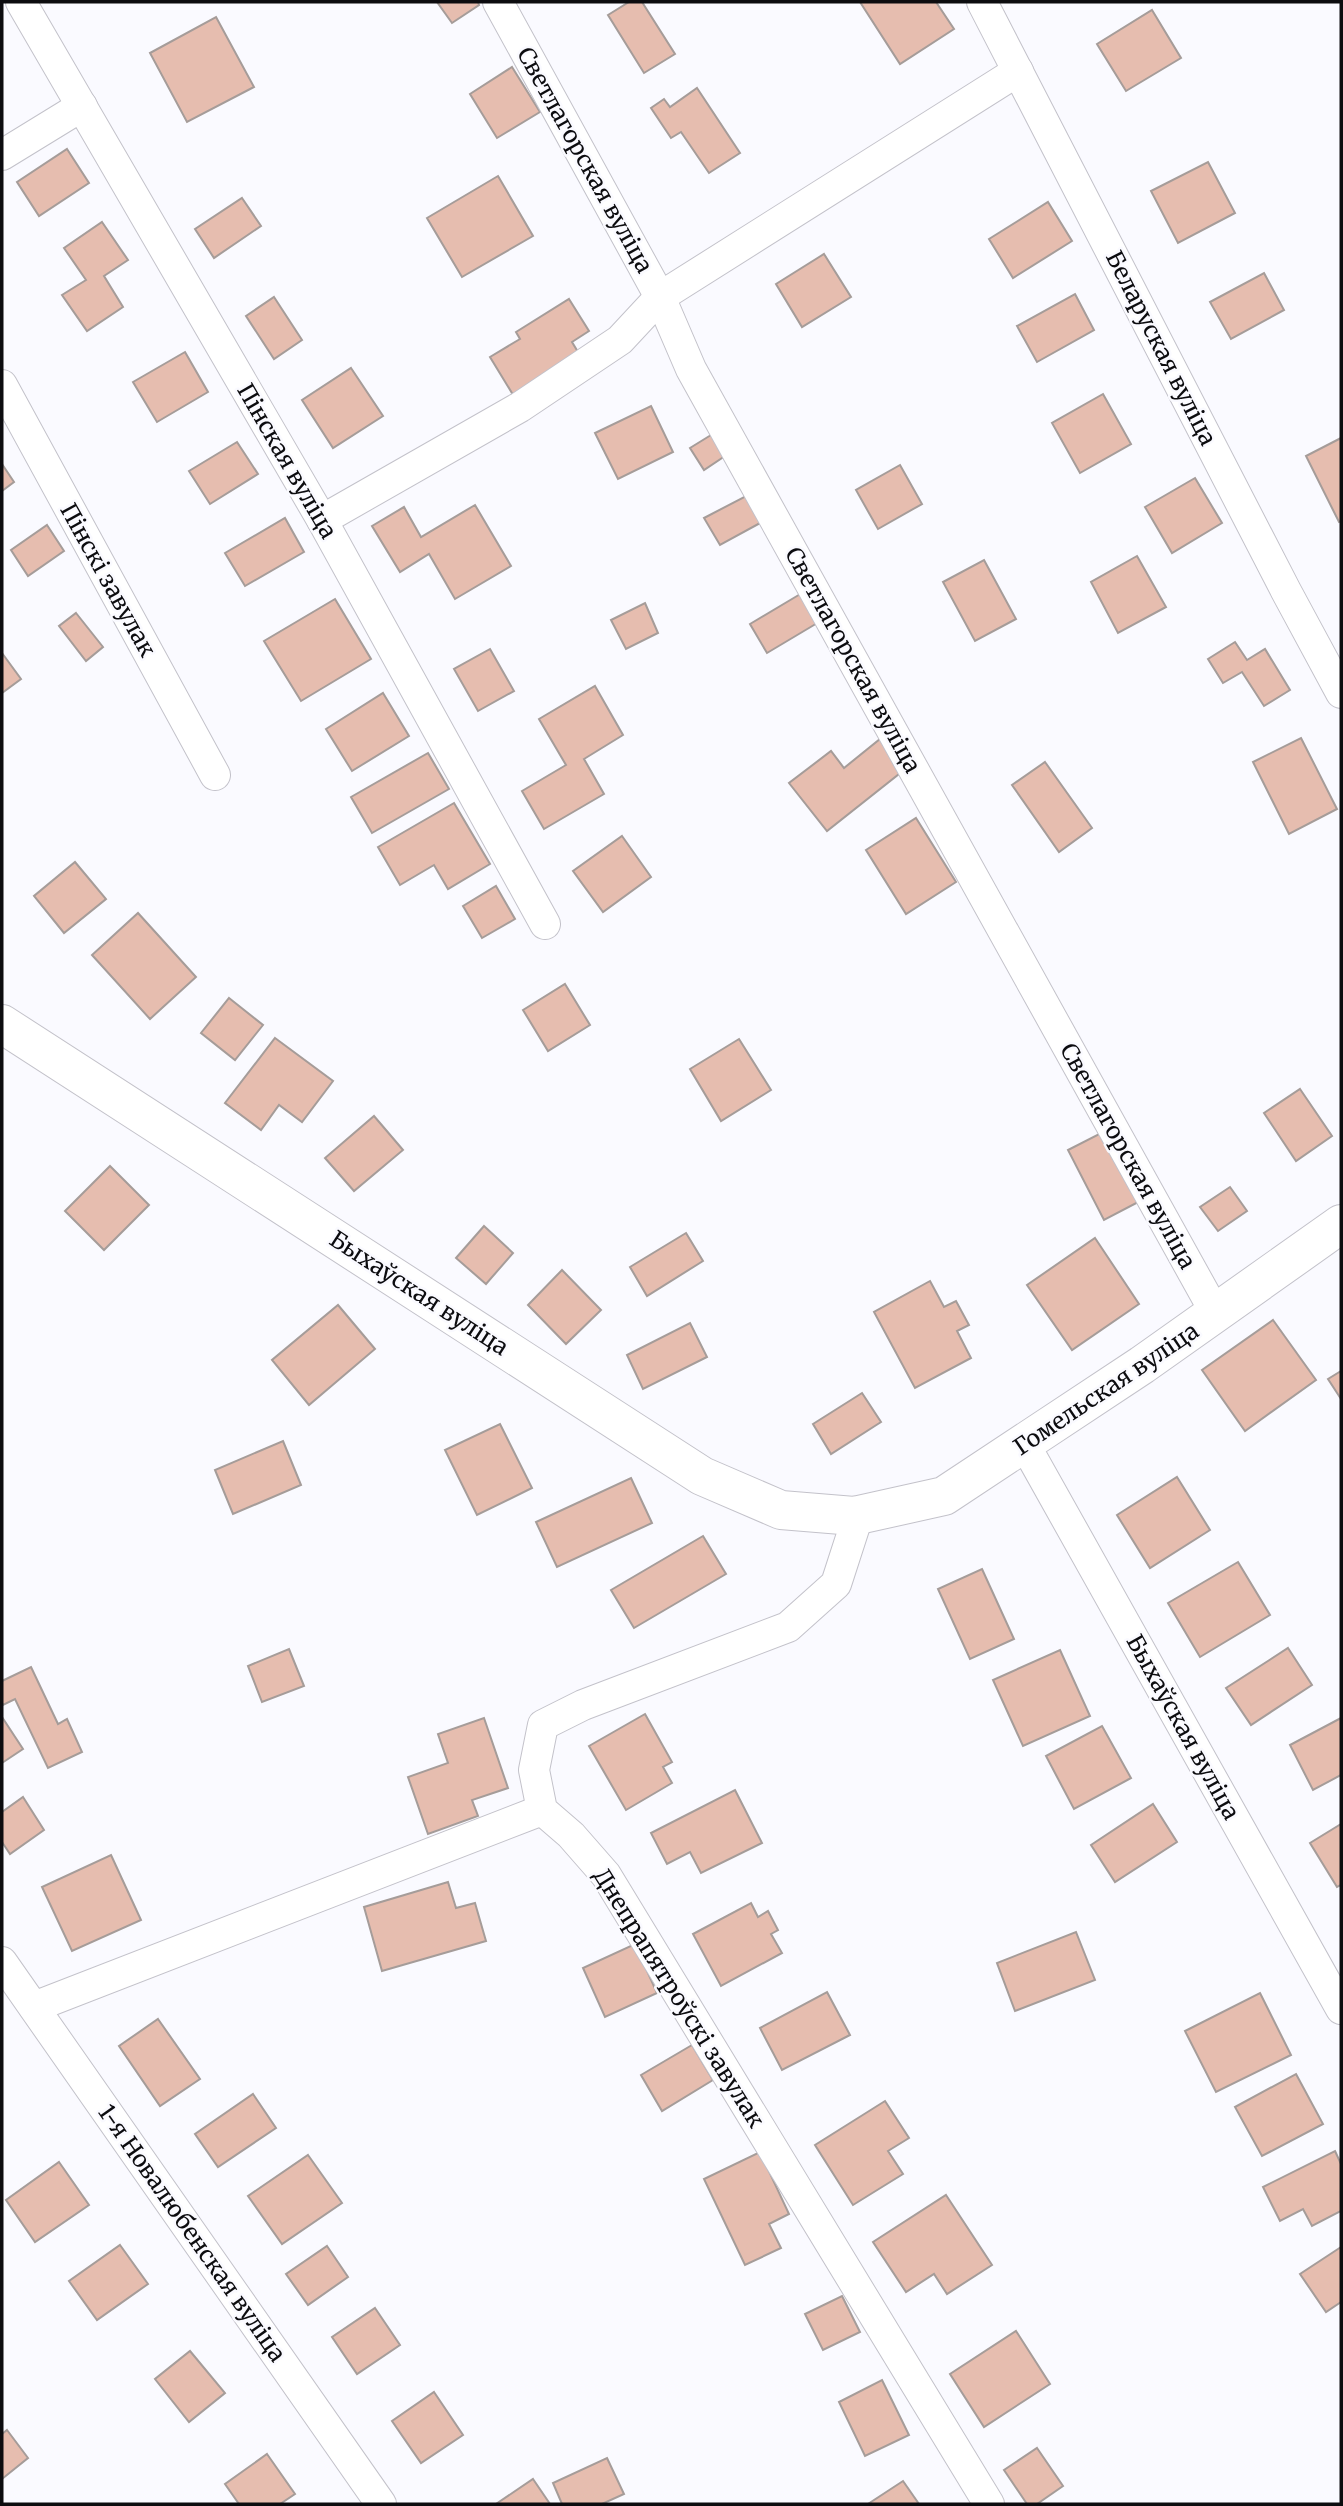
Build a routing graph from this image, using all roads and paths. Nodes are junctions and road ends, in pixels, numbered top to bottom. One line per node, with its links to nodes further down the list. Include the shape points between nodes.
1 (21, 2): 5 (street, Пінская вуліца)
2 (498, 2): 7 (street, Светлагорская вуліца)
3 (982, 2): 4 (street, Беларуская вуліца)
4 (1018, 71): 7 (street); 10 (street, Беларуская вуліца)
5 (82, 106): 6 (street); 9 (street, Пінская вуліца)
6 (2, 155)
7 (660, 296): 9 (street, via 620,340 531,400); 15 (street, Светлагорская вуліца, via 691,369)
8 (2, 385): 11 (street, Пінскі завулак)
9 (322, 520): 12 (street, Пінская вуліца)
10 (1341, 693)
11 (215, 775)
12 (545, 924)
13 (2, 1024): 17 (main road, Быхаўская вуліца, via 702,1476 781,1510)
14 (1341, 1224): 15 (main road, Гомельская вуліца)
15 (1216, 1314): 16 (main road, Гомельская вуліца)
16 (1025, 1444): 17 (main road, Гомельская вуліца, via 944,1496); 21 (street, Быхаўская вуліца)
17 (856, 1516): 18 (street, via 836,1584 788,1626 583,1705 544,1725 534,1770)
18 (542, 1810): 20 (street); 23 (street, Днепрапятроўскі завулак, via 606,1875)
19 (2, 1962): 20 (street, 1-я Новалюбенская вуліца)
20 (34, 2007): 22 (street, 1-я Новалюбенская вуліца)
21 (1341, 2009)
22 (381, 2504)
23 (989, 2504)

